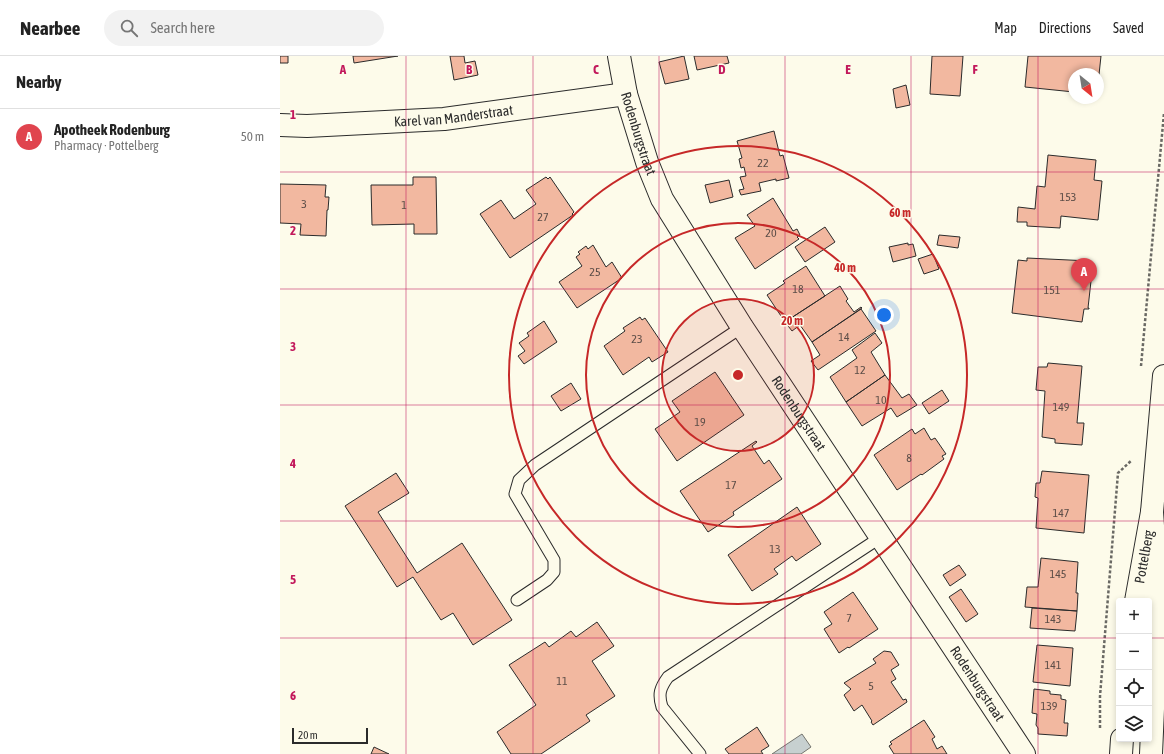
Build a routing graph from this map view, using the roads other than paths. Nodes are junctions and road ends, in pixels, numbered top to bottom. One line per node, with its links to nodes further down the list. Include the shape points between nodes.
1 (619, 56): 2 (street, Rodenburgstraat)
2 (626, 94): 3 (street, Karel van Manderstraat, via 444,119); 4 (street, Rodenburgstraat, via 647,162 662,199)
3 (280, 125)
4 (742, 328): 7 (street, Rodenburgstraat); 9 (lane, via 535,465 519,480 515,494 554,560 554,572 547,580)
5 (1164, 376): 6 (street, Pottelberg)
6 (1152, 512): 8 (street, Pottelberg); 10 (street, Pottelberg, via 1158,596)
7 (881, 537): 12 (street, Rodenburgstraat); 13 (lane, via 668,677 659,698 662,707)
8 (1137, 598)
9 (517, 600)
10 (1155, 740)
11 (1122, 742): 14 (street)
12 (1024, 753)
13 (700, 754)
14 (1121, 754)

